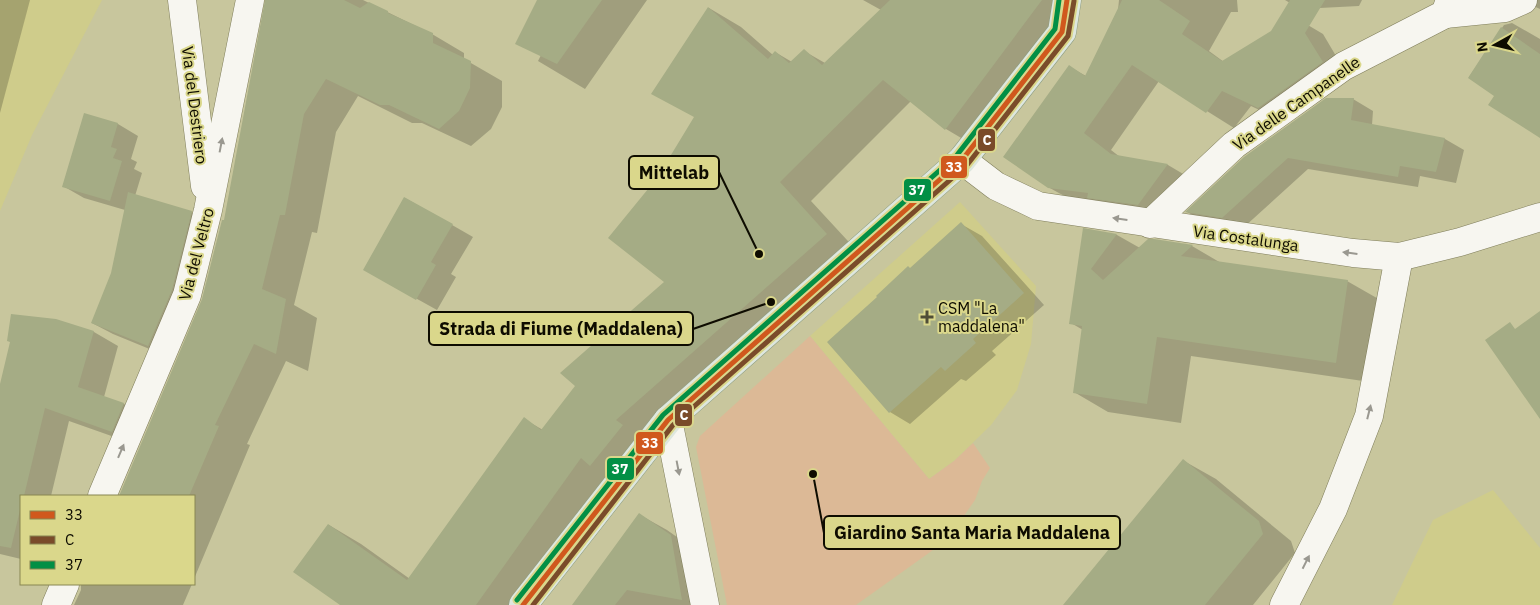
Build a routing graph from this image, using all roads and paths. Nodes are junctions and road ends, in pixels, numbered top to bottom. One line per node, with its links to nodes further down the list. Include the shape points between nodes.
1 (182, 0): 7 (street, Via del Destriero)
2 (250, 0): 7 (street, Via del Veltro, one-way to 2)
3 (1067, 0): 6 (main road, via 1062,32)
4 (1523, 0): 5 (street, via 1505,8)
5 (1448, 7): 9 (street, Via delle Campanelle, via 1344,66 1234,145)
6 (962, 160): 9 (street, Via Costalunga, one-way to 6, via 1038,206 996,186); 11 (main road)
7 (208, 210): 12 (street, Via del Veltro, one-way to 7, via 187,295)
8 (1540, 217): 10 (street, Via Costalunga)
9 (1150, 224): 10 (street, Via Costalunga, one-way to 9)
10 (1399, 257): 17 (street, one-way to 10, via 1333,509 1369,416)
11 (668, 420): 15 (main road); 16 (street, one-way to 16)
12 (102, 495)
13 (65, 585): 14 (street)
14 (56, 605)
15 (524, 605)
16 (705, 605)
17 (1284, 605)

